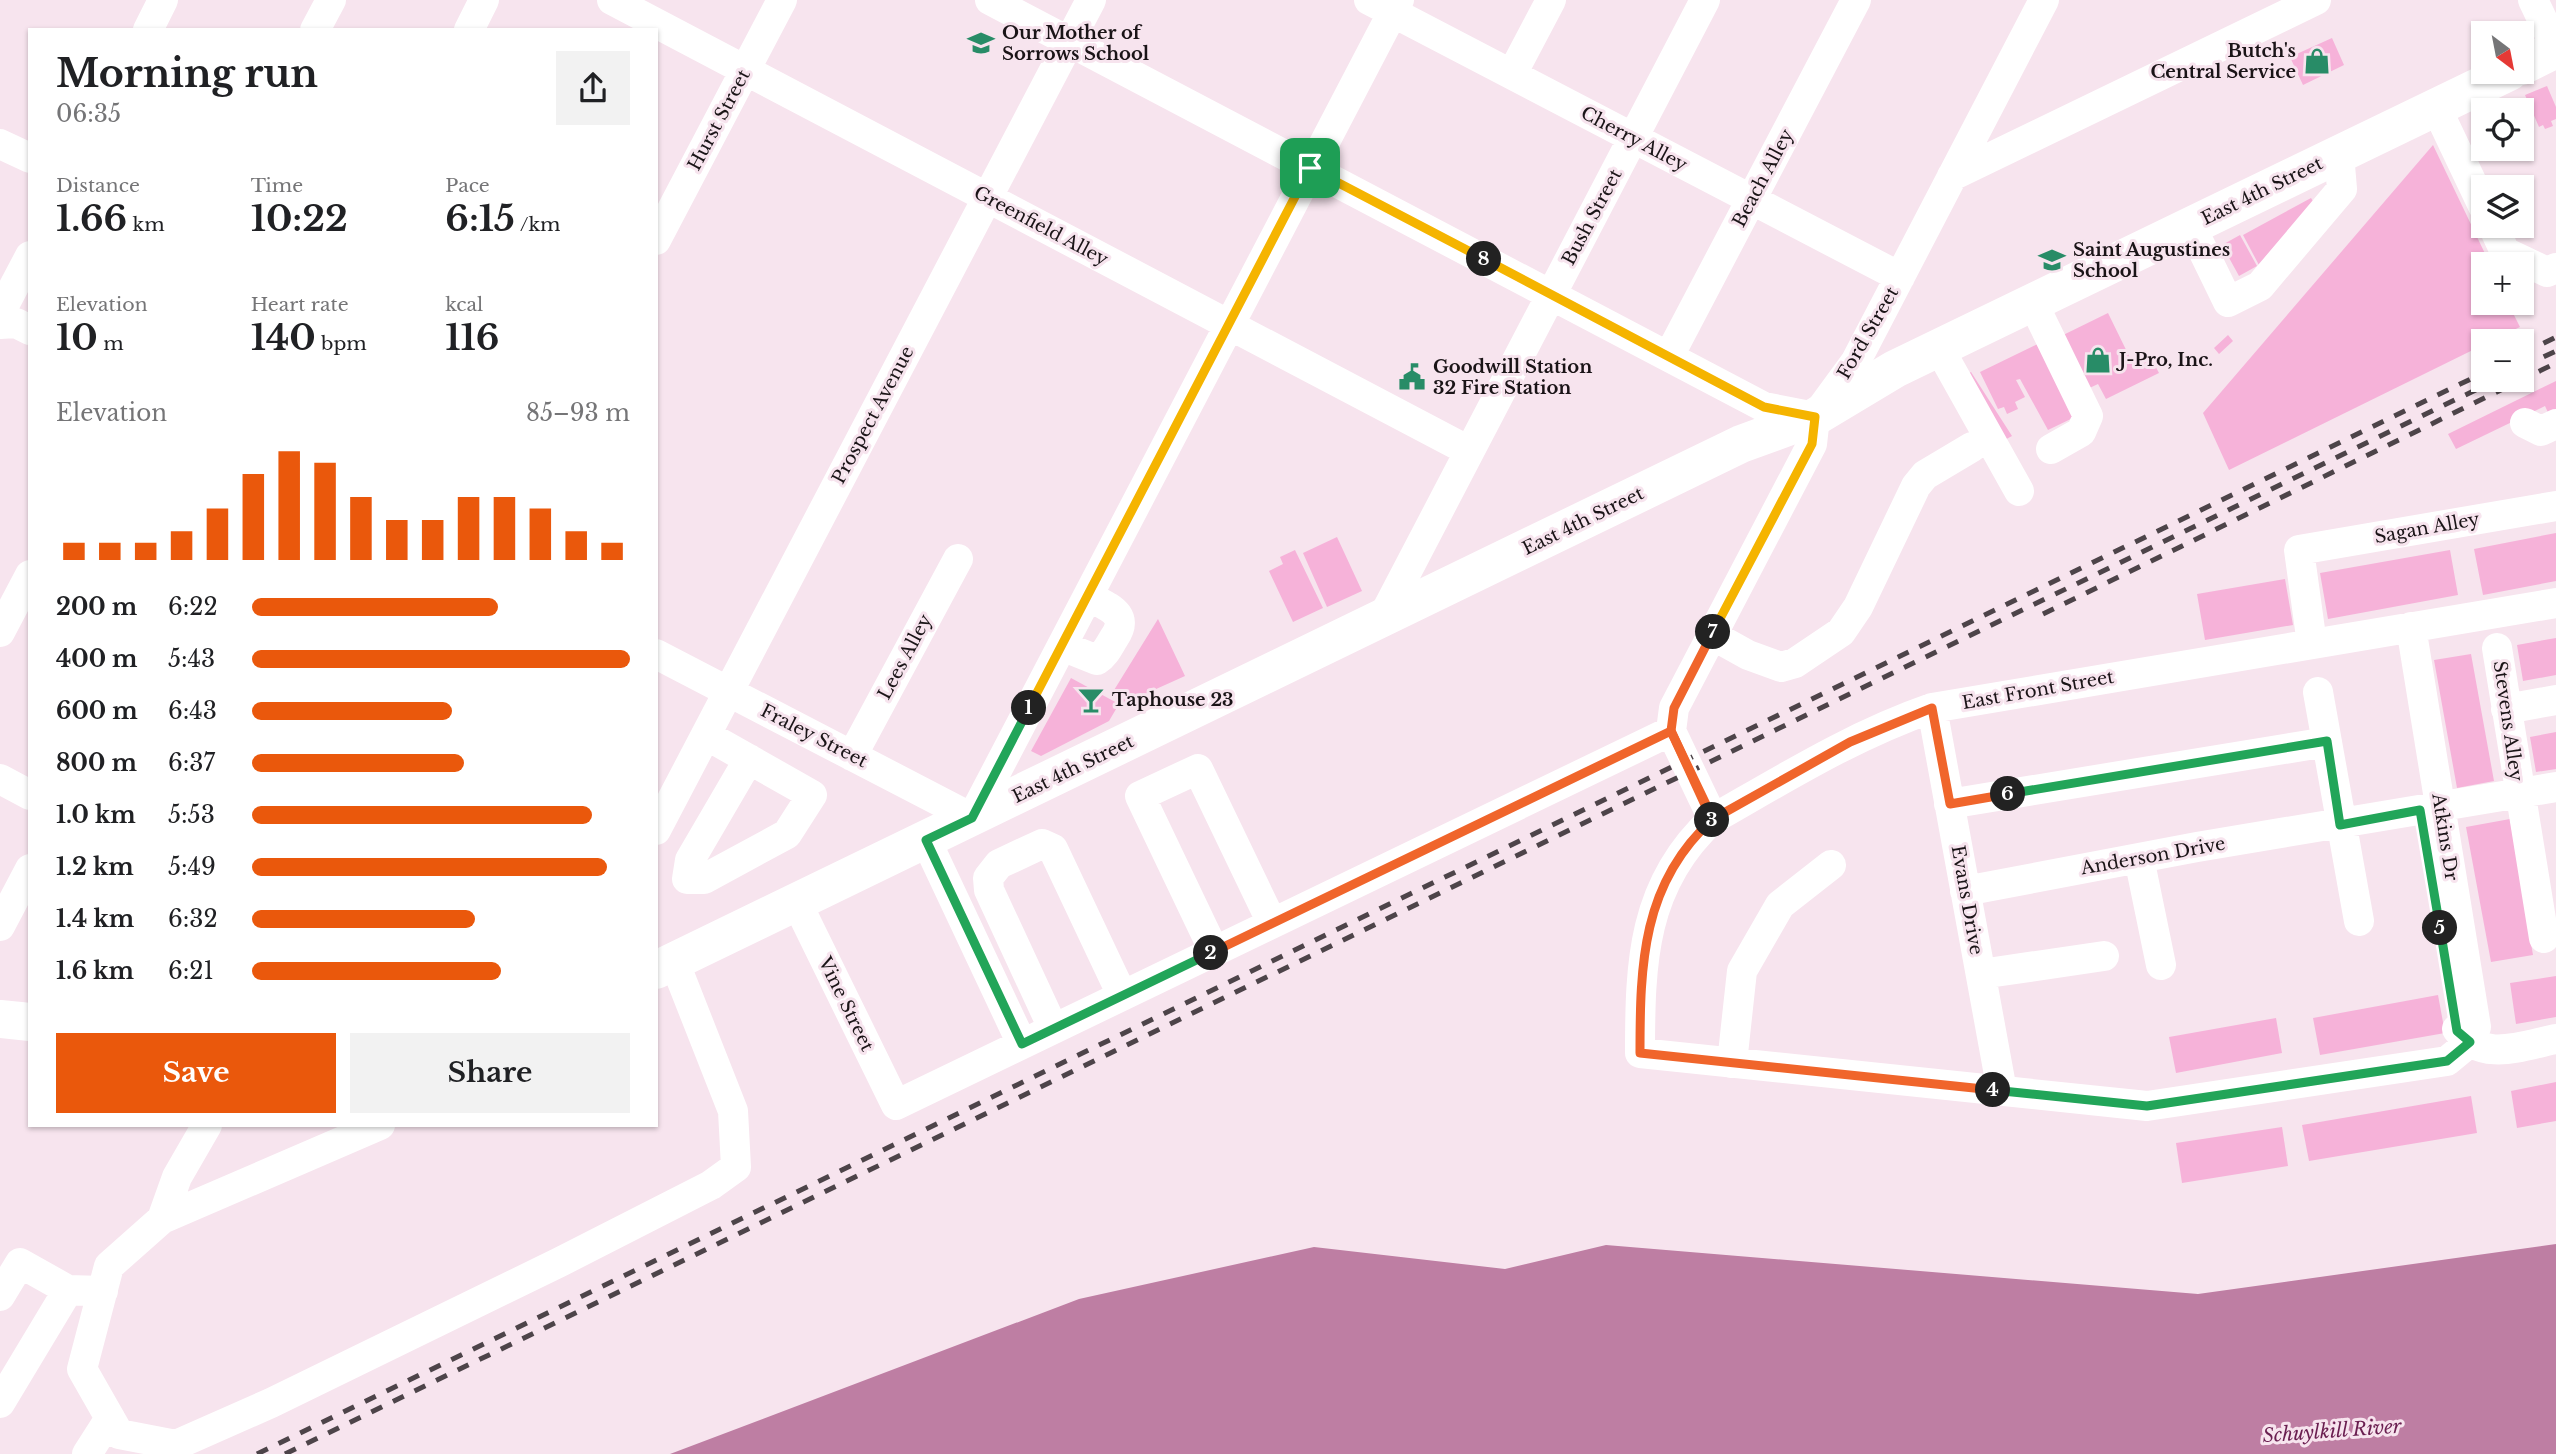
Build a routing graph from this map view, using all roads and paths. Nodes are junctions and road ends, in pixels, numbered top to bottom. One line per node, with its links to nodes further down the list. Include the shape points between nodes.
1 (163, 0): 15 (street)
2 (331, 0): 16 (street)
3 (484, 0): 17 (street)
4 (612, 0): 21 (street, Greenfield Alley)
5 (782, 0): 21 (street, Hurst Street)
6 (990, 0): 18 (street)
7 (1091, 0): 18 (street, Prospect Avenue)
8 (1551, 0): 22 (street)
9 (1706, 0): 27 (street, Bush Street)
10 (1856, 0): 35 (street, Beach Alley)
11 (2045, 0): 32 (street, Ford Street)
12 (2316, 0): 32 (street)
13 (2533, 0): 19 (street)
14 (1387, 4): 22 (street, Cherry Alley); 31 (street)
15 (149, 28)
16 (316, 28)
17 (470, 28)
18 (1069, 41): 31 (street); 34 (street, Prospect Avenue)
19 (2556, 48): 20 (main road)
20 (2534, 60)
21 (746, 70): 34 (street, Greenfield Alley); 37 (street, Hurst Street)
22 (1512, 75): 27 (street, Cherry Alley)
23 (2484, 84): 24 (main road, East 4th Street)
24 (2436, 107): 29 (main road, East 4th Street); 33 (street)
25 (0, 123): 26 (street)
26 (28, 137)
27 (1633, 138): 35 (street, Cherry Alley); 42 (street, Bush Street)
28 (0, 144): 30 (street)
29 (2339, 154): 36 (main road, East 4th Street); 36 (street, via 2342,189 2260,286 2228,302)
30 (28, 157)
31 (1310, 168): 42 (street); 46 (street)
32 (1952, 176): 41 (street, Ford Street)
33 (2471, 181)
34 (987, 197): 46 (street, Greenfield Alley); 70 (street, Prospect Avenue)
35 (1751, 200): 41 (street, Cherry Alley); 49 (street, Beach Alley)
36 (2191, 226): 43 (main road, East 4th Street)
37 (658, 236)
38 (2499, 238): 40 (street, via 2505,252 2547,272)
39 (28, 260): 44 (street)
40 (2556, 268)
41 (1900, 277): 50 (street, Ford Street, via 1856,361)
42 (1551, 295): 49 (street); 55 (street, Bush Street)
43 (2033, 303): 48 (main road, East 4th Street); 54 (street, via 2088,416 2081,432)
44 (0, 313)
45 (0, 324): 47 (street, via 16,323)
46 (1229, 325): 55 (street, Greenfield Alley); 60 (street)
47 (28, 329)
48 (1939, 348): 50 (main road, East 4th Street); 56 (street)
49 (1669, 356): 50 (street, via 1764,407)
50 (1815, 417): 62 (main road, East 4th Street, via 1741,444); 65 (street, Ford Street, via 1812,444)
51 (2525, 423): 52 (street, via 2541,431)
52 (2556, 424)
53 (1972, 447): 65 (street, via 1924,475 1841,632 1795,663 1781,667)
54 (2051, 449)
55 (1469, 451): 62 (street, Bush Street)
56 (2019, 491)
57 (2556, 506): 66 (street, Sagan Alley, via 2299,550)
58 (958, 559): 78 (street, Lees Alley)
59 (28, 579): 64 (street)
60 (1087, 596): 67 (street); 67 (street, via 1115,612 1121,629 1097,660)
61 (2556, 603): 63 (street, East Front Street)
62 (1382, 619): 86 (main road, East 4th Street)
63 (2401, 629): 66 (street, East Front Street); 85 (street, Atkins Dr)
64 (0, 632)
65 (1712, 635): 75 (street, Ford Street, via 1674,708)
66 (2312, 644): 73 (street, East Front Street)
67 (1062, 646): 86 (street)
68 (2497, 648): 74 (street, Stevens Alley)
69 (658, 654): 70 (street, Fraley Street)
70 (729, 691): 76 (street, Prospect Avenue); 78 (street, Fraley Street)
71 (2318, 692): 77 (street)
72 (2556, 701): 74 (street)
73 (1932, 708): 84 (street, Evans Drive); 87 (street, East Front Street, via 1850,742)
74 (2506, 709): 83 (street, Stevens Alley)
75 (1671, 731): 87 (street); 97 (street)
76 (706, 735): 79 (street); 89 (street, Prospect Avenue)
77 (2327, 741): 84 (street); 88 (street)
78 (852, 756): 86 (street, Fraley Street)
79 (750, 759)
80 (0, 779): 82 (street)
81 (2556, 787): 83 (street)
82 (28, 794)
83 (2518, 794): 85 (street); 99 (street, Stevens Alley)
84 (1950, 804): 94 (street, Evans Drive)
85 (2430, 809): 88 (street, Anderson Drive); 110 (street, Atkins Dr, via 2476,1027)
86 (972, 818): 90 (main road, East 4th Street)
87 (1713, 819): 112 (street, East Front Street, via 1680,856 1654,904 1640,985 1640,1053)
88 (2340, 825): 91 (street, Anderson Drive); 96 (street)
89 (658, 826)
90 (926, 840): 95 (main road, East 4th Street); 111 (street)
91 (2139, 858): 94 (street, Anderson Drive); 102 (street)
92 (1831, 866): 112 (street, via 1780,905 1742,971)
93 (28, 873): 98 (street)
94 (1965, 891): 104 (street, Evans Drive)
95 (797, 903): 103 (main road, East 4th Street); 111 (street, Vine Street, via 896,1105)
96 (2359, 921)
97 (1272, 923): 100 (street); 100 (street, via 1198,769 1140,796)
98 (0, 926)
99 (2544, 939)
100 (1214, 951): 105 (street)
101 (2104, 956): 104 (street)
102 (2161, 965)
103 (665, 966): 121 (street, via 733,1111 736,1167 711,1185 560,1262 176,1446 119,1434)
104 (1981, 974): 113 (street, Evans Drive)
105 (1122, 995): 108 (street); 108 (street, via 1053,849 1042,844 999,864 988,878 989,890)
106 (0, 1019): 107 (main road)
107 (28, 1022)
108 (1053, 1028): 111 (street)
109 (2556, 1039): 110 (street, via 2492,1050 2478,1049)
110 (2470, 1042): 113 (street, via 2447,1061 2147,1106)
111 (1022, 1044)
112 (1732, 1063): 113 (street)
113 (2002, 1091)
114 (206, 1127): 116 (street, via 177,1177)
115 (375, 1127): 116 (street)
116 (162, 1219): 118 (street, via 109,1266)
117 (68, 1290): 118 (street); 119 (street, via 20,1263); 120 (street)
118 (103, 1291): 121 (street, via 82,1368)
119 (0, 1296)
120 (0, 1403)
121 (110, 1418): 122 (street)
122 (87, 1454)

